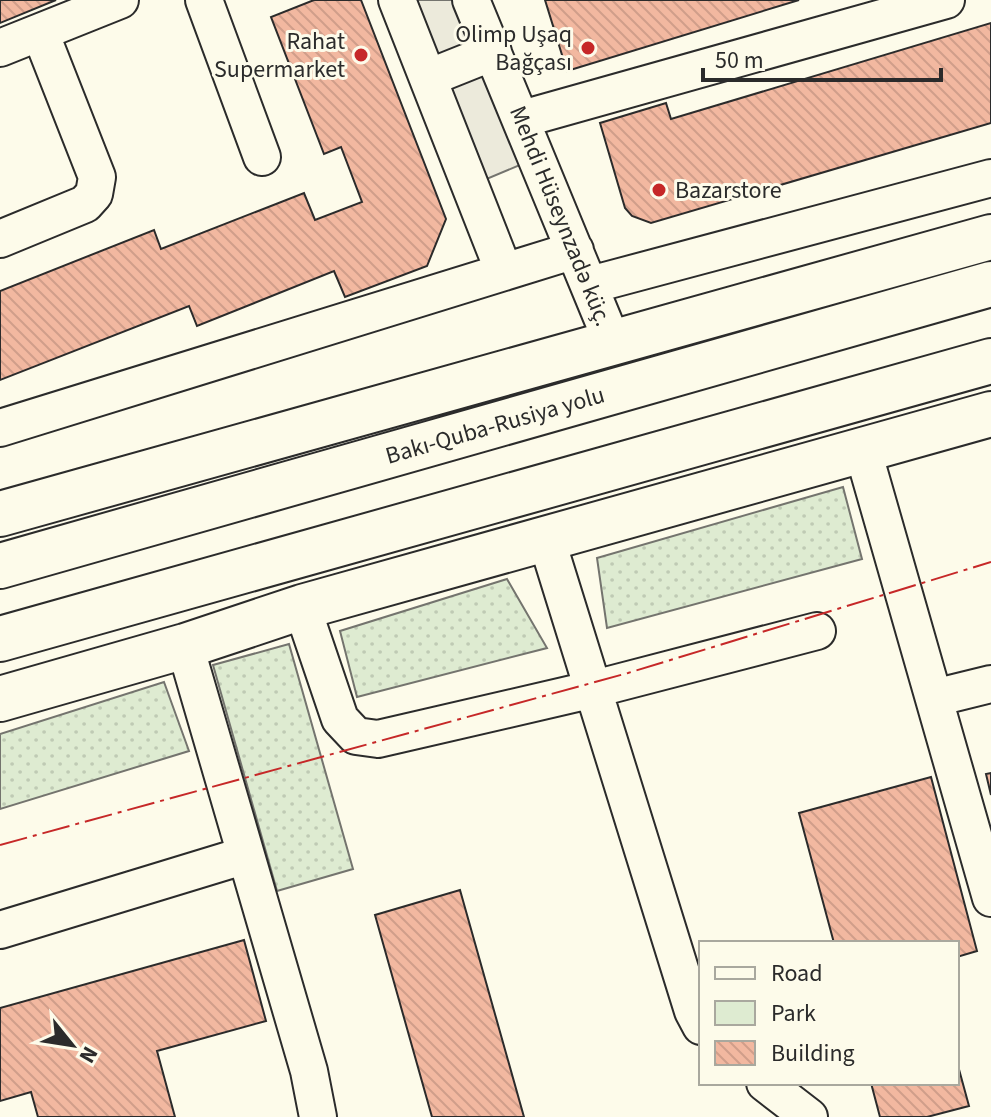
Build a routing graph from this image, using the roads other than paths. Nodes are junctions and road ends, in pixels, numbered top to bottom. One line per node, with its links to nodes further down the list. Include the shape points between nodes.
1 (120, 0): 6 (street)
2 (397, 0): 9 (street)
3 (471, 0): 8 (street, Mehdi Hüseynzadə küç.)
4 (946, 0): 10 (street)
5 (216, 3): 11 (street)
6 (40, 32): 7 (street); 14 (street, via 97,177 94,194 85,204)
7 (0, 48)
8 (493, 52): 9 (street); 10 (street, Mehdi Hüseynzadə küç.)
9 (428, 78): 16 (street)
10 (522, 119): 15 (street, Mehdi Hüseynzadə küç.)
11 (262, 157)
12 (991, 178): 18 (street)
13 (991, 237): 19 (highway)
14 (0, 239)
15 (575, 250): 16 (street); 18 (street, Mehdi Hüseynzadə küç.)
16 (504, 272): 22 (street)
17 (991, 284): 26 (highway, Bakı-Quba-Rusiya yolu)
18 (590, 285): 19 (street, Mehdi Hüseynzadə küç.)
19 (613, 344): 24 (highway)
20 (991, 361): 29 (highway)
21 (991, 414): 23 (highway)
22 (0, 428)
23 (863, 451): 25 (highway); 33 (street)
24 (0, 514)
25 (546, 538): 27 (highway); 32 (street)
26 (0, 566)
27 (302, 607): 30 (highway); 32 (street, via 340,719 356,736 378,739)
28 (817, 631): 32 (street)
29 (0, 639)
30 (185, 646): 34 (highway); 35 (street)
31 (991, 684): 33 (street)
32 (594, 689): 38 (street)
33 (934, 698): 36 (street)
34 (0, 699)
35 (246, 855): 37 (street); 40 (street)
36 (991, 898)
37 (0, 930)
38 (699, 1022)
39 (768, 1085): 41 (street)
40 (318, 1117)
41 (809, 1117)

